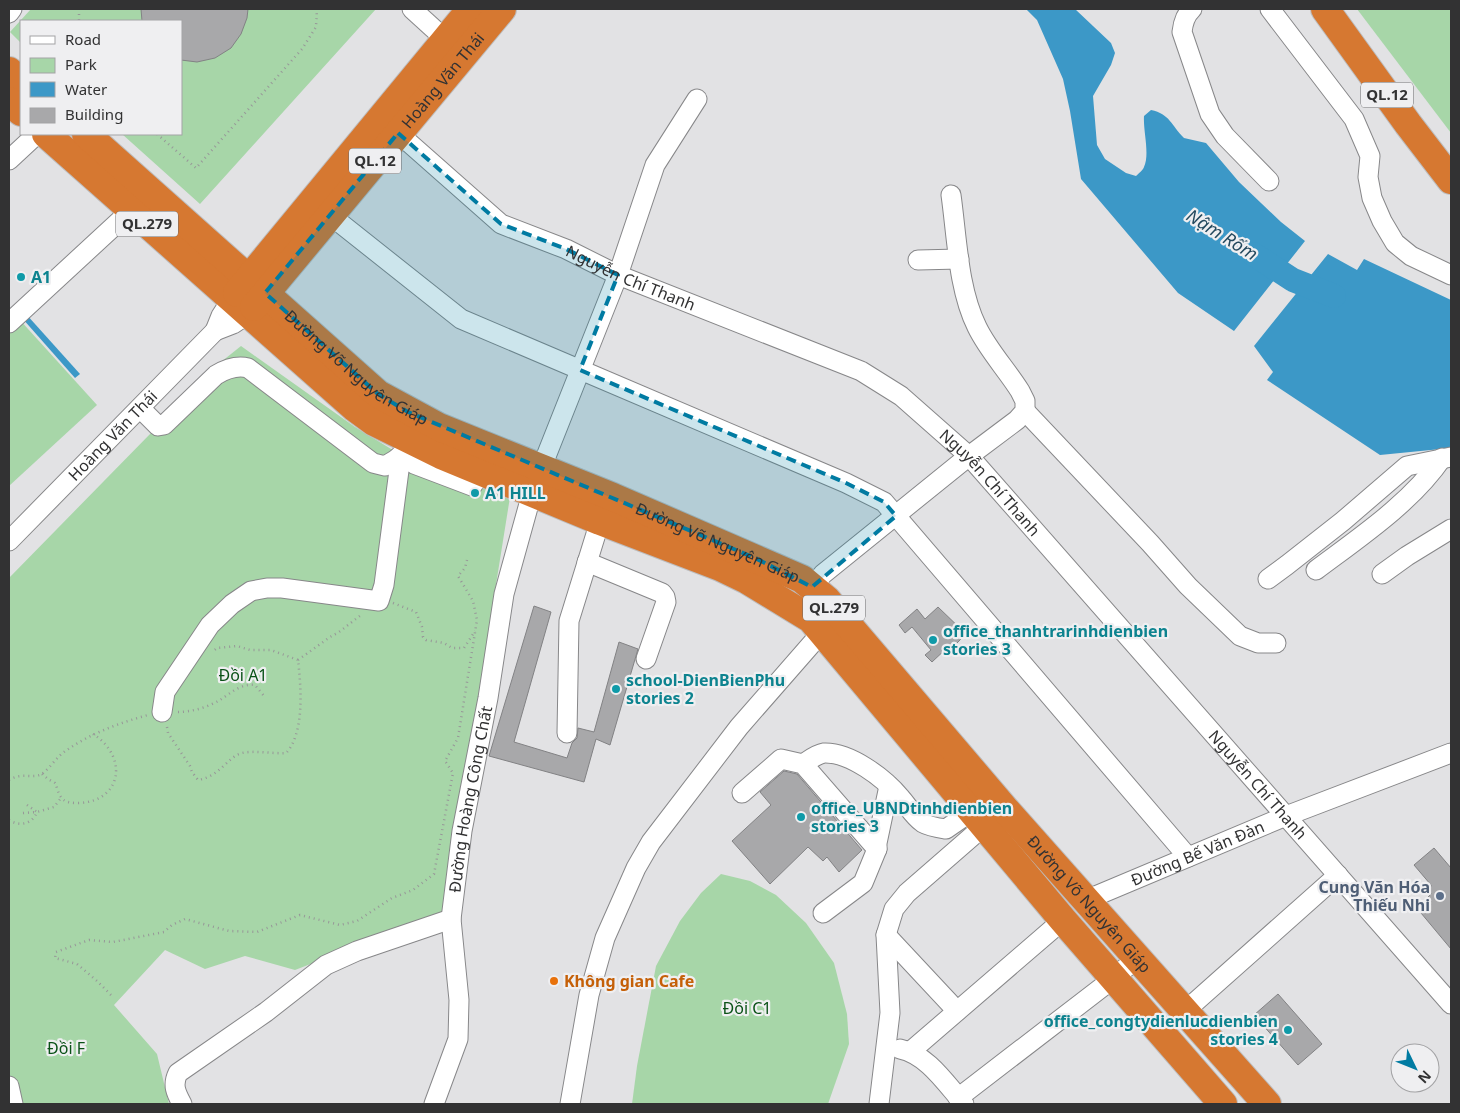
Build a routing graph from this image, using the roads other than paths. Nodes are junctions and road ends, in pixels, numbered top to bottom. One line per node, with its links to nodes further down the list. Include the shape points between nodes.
1 (12, 9): 8 (street)
2 (412, 9): 9 (street)
3 (471, 9): 9 (highway, Hoàng Văn Thái / QL.12)
4 (502, 9): 16 (highway, Hoàng Văn Thái / QL.12)
5 (1192, 9): 23 (street, via 1183,23 1182,32 1210,114 1226,136)
6 (1270, 9): 30 (street, via 1354,119 1370,156 1368,177 1372,198 1395,242 1411,256)
7 (1325, 9): 22 (highway, QL.12)
8 (9, 13)
9 (446, 40): 14 (highway, Hoàng Văn Thái / QL.12)
10 (9, 70): 11 (highway)
11 (20, 80)
12 (697, 100): 31 (street, Đường Hoàng Công Chất, via 655,165)
13 (9, 101): 15 (highway)
14 (394, 104): 16 (highway); 20 (highway, Hoàng Văn Thái / QL.12)
15 (20, 111)
16 (398, 133): 20 (highway); 27 (highway, Hoàng Văn Thái / QL.12); 31 (street, Nguyễn Chí Thanh, via 501,224 566,249)
17 (36, 135): 21 (street)
18 (47, 135): 26 (highway, Đường Võ Nguyên Giáp / QL.279)
19 (87, 135): 24 (highway, Đường Võ Nguyên Giáp / QL.279)
20 (368, 135): 32 (highway, Hoàng Văn Thái / QL.12)
21 (9, 160)
22 (1451, 180)
23 (1269, 181)
24 (150, 192): 26 (street); 32 (highway, Đường Võ Nguyên Giáp / QL.279)
25 (951, 195): 28 (street)
26 (131, 210): 32 (highway, Đường Võ Nguyên Giáp / QL.279); 33 (street)
27 (330, 215): 32 (highway, Hoàng Văn Thái / QL.12); 34 (street, via 461,319)
28 (959, 259): 29 (street); 36 (street, via 977,328 1020,391)
29 (918, 260)
30 (1451, 275)
31 (618, 276): 34 (street, Đường Hoàng Công Chất); 38 (street, Nguyễn Chí Thanh, via 861,371 901,396)
32 (248, 296): 35 (street, Hoàng Văn Thái, via 233,324 215,331); 40 (highway, Đường Võ Nguyên Giáp / QL.279, via 355,408 374,422); 41 (highway, Đường Võ Nguyên Giáp / QL.279, via 378,394)
33 (9, 323)
34 (580, 370): 41 (street, Đường Hoàng Công Chất); 43 (street, via 846,483 884,502)
35 (140, 408): 37 (street, via 158,426 164,425 216,375 240,366 248,368 373,463 385,466); 45 (street, Hoàng Văn Thái)
36 (1025, 410): 38 (street, via 1017,420); 52 (street, via 1188,586 1240,636 1258,643)
37 (401, 455): 40 (street, via 414,464 472,486); 54 (street, via 380,600 282,588 251,591 210,625 165,692)
38 (969, 456): 43 (street); 62 (street, Nguyễn Chí Thanh)
39 (1446, 457): 47 (street, via 1404,501); 49 (street, via 1406,466 1343,521)
40 (482, 472): 41 (highway, Đường Võ Nguyên Giáp / QL.279)
41 (536, 481): 42 (highway, Đường Võ Nguyên Giáp / QL.279); 69 (street, Đường Hoàng Công Chất, via 504,594 462,830)
42 (607, 509): 46 (street); 50 (highway, Đường Võ Nguyên Giáp / QL.279, via 755,558 802,579); 51 (highway, Đường Võ Nguyên Giáp / QL.279, via 747,580 811,619)
43 (896, 516): 50 (street, via 823,574); 65 (street)
44 (1451, 529): 48 (street)
45 (9, 541)
46 (587, 562): 53 (street, via 665,597); 56 (street, via 569,621)
47 (1316, 570)
48 (1382, 574)
49 (1268, 579)
50 (812, 587): 55 (highway, Đường Võ Nguyên Giáp / QL.279, via 827,600)
51 (822, 632): 55 (highway, Đường Võ Nguyên Giáp / QL.279); 84 (street, via 739,727 651,842 636,868 606,938 589,996)
52 (1276, 643)
53 (646, 659)
54 (162, 712)
55 (921, 731): 61 (highway, Đường Võ Nguyên Giáp / QL.279); 63 (highway, Đường Võ Nguyên Giáp / QL.279)
56 (567, 733)
57 (1451, 753): 62 (street, Đường Bế Văn Đàn)
58 (803, 764): 59 (street, via 822,753 837,755 873,772); 60 (street, via 781,759); 64 (street)
59 (889, 786): 63 (street, via 910,812 925,824 946,830); 64 (street)
60 (742, 793)
61 (1005, 809): 63 (street); 67 (highway, Đường Võ Nguyên Giáp / QL.279)
62 (1286, 816): 65 (street, Đường Bế Văn Đàn); 66 (street, Nguyễn Chí Thanh)
63 (977, 819): 70 (highway, Đường Võ Nguyên Giáp / QL.279); 71 (street, via 894,909)
64 (877, 849): 68 (street, via 863,883)
65 (1188, 857): 67 (street, Đường Bế Văn Đàn)
66 (1338, 875): 74 (street, Nguyễn Chí Thanh); 76 (street)
67 (1086, 900): 70 (highway); 72 (highway, Đường Võ Nguyên Giáp / QL.279)
68 (823, 913)
69 (451, 919): 82 (street, via 357,951 326,966 178,1073 174,1089); 83 (street, Đường Hoàng Công Chất, via 458,1039)
70 (1063, 920): 73 (highway, Đường Võ Nguyên Giáp / QL.279); 75 (street)
71 (886, 935): 75 (street); 77 (street, via 890,1013)
72 (1137, 958): 73 (street); 76 (highway, Đường Võ Nguyên Giáp / QL.279)
73 (1114, 978): 80 (street); 86 (highway, Đường Võ Nguyên Giáp / QL.279)
74 (1451, 1004)
75 (958, 1011): 78 (street)
76 (1185, 1011): 87 (highway, Đường Võ Nguyên Giáp / QL.279)
77 (886, 1046): 78 (street); 85 (street)
78 (911, 1051): 80 (street, via 932,1067)
79 (9, 1086): 81 (street)
80 (961, 1101)
81 (13, 1104)
82 (182, 1104)
83 (434, 1104)
84 (570, 1104)
85 (879, 1104)
86 (1223, 1104)
87 (1267, 1104)

